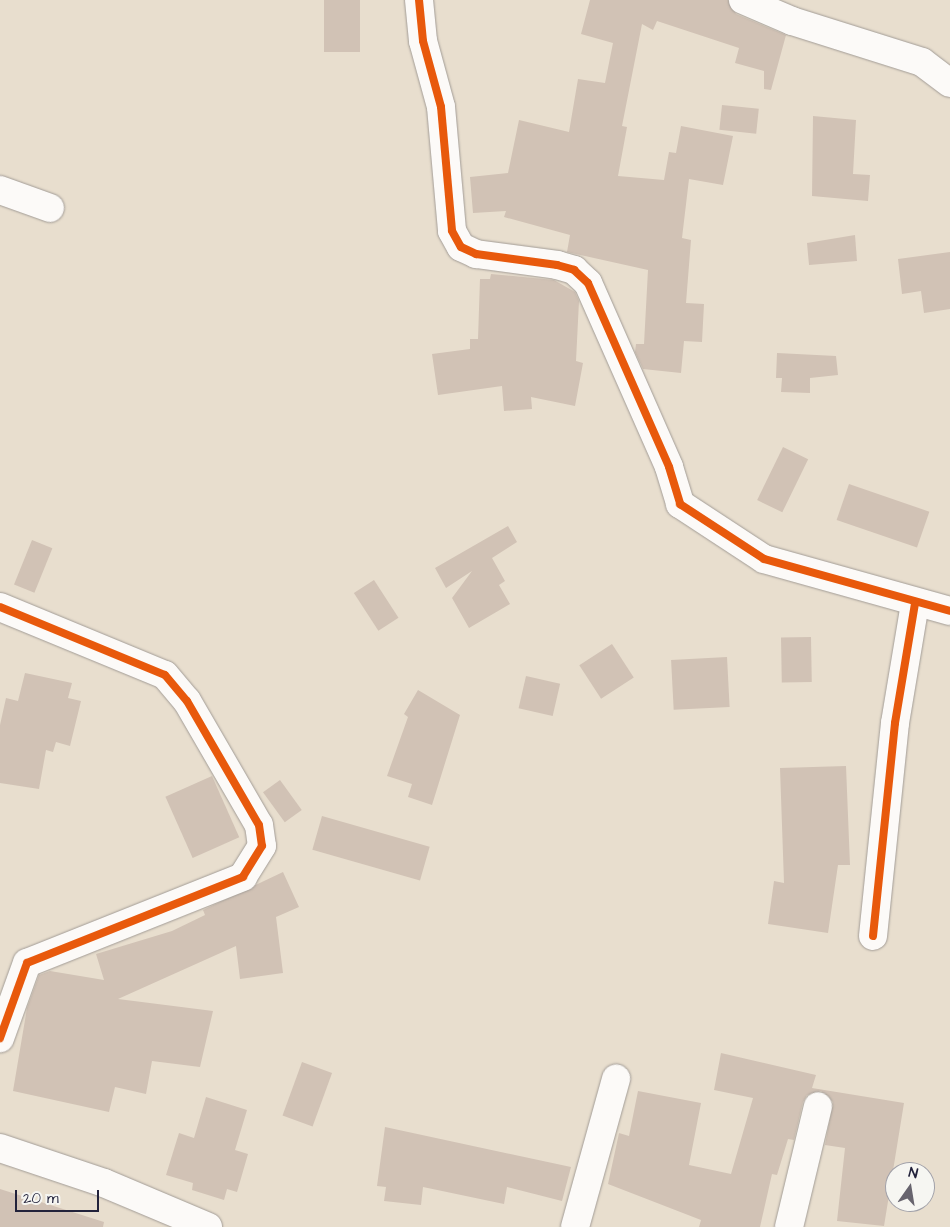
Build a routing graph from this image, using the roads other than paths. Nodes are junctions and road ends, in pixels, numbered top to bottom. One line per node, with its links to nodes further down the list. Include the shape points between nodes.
1 (420, 0): 6 (street, via 423,41 441,106 452,231 461,247 476,254 557,265 574,270 588,283 669,467 680,504 764,559)
2 (743, 0): 3 (street, via 792,21 922,62)
3 (950, 83)
4 (0, 190): 5 (street)
5 (50, 208)
6 (915, 604): 8 (street); 9 (street, via 895,723)
7 (0, 607): 10 (street, via 165,675 187,701 259,825 262,846 243,877 27,964 19,975)
8 (950, 611)
9 (873, 936)
10 (0, 1038)
11 (616, 1079): 15 (street)
12 (818, 1106): 16 (street)
13 (0, 1148): 14 (street, via 104,1183)
14 (208, 1227)
15 (574, 1227)
16 (789, 1227)

